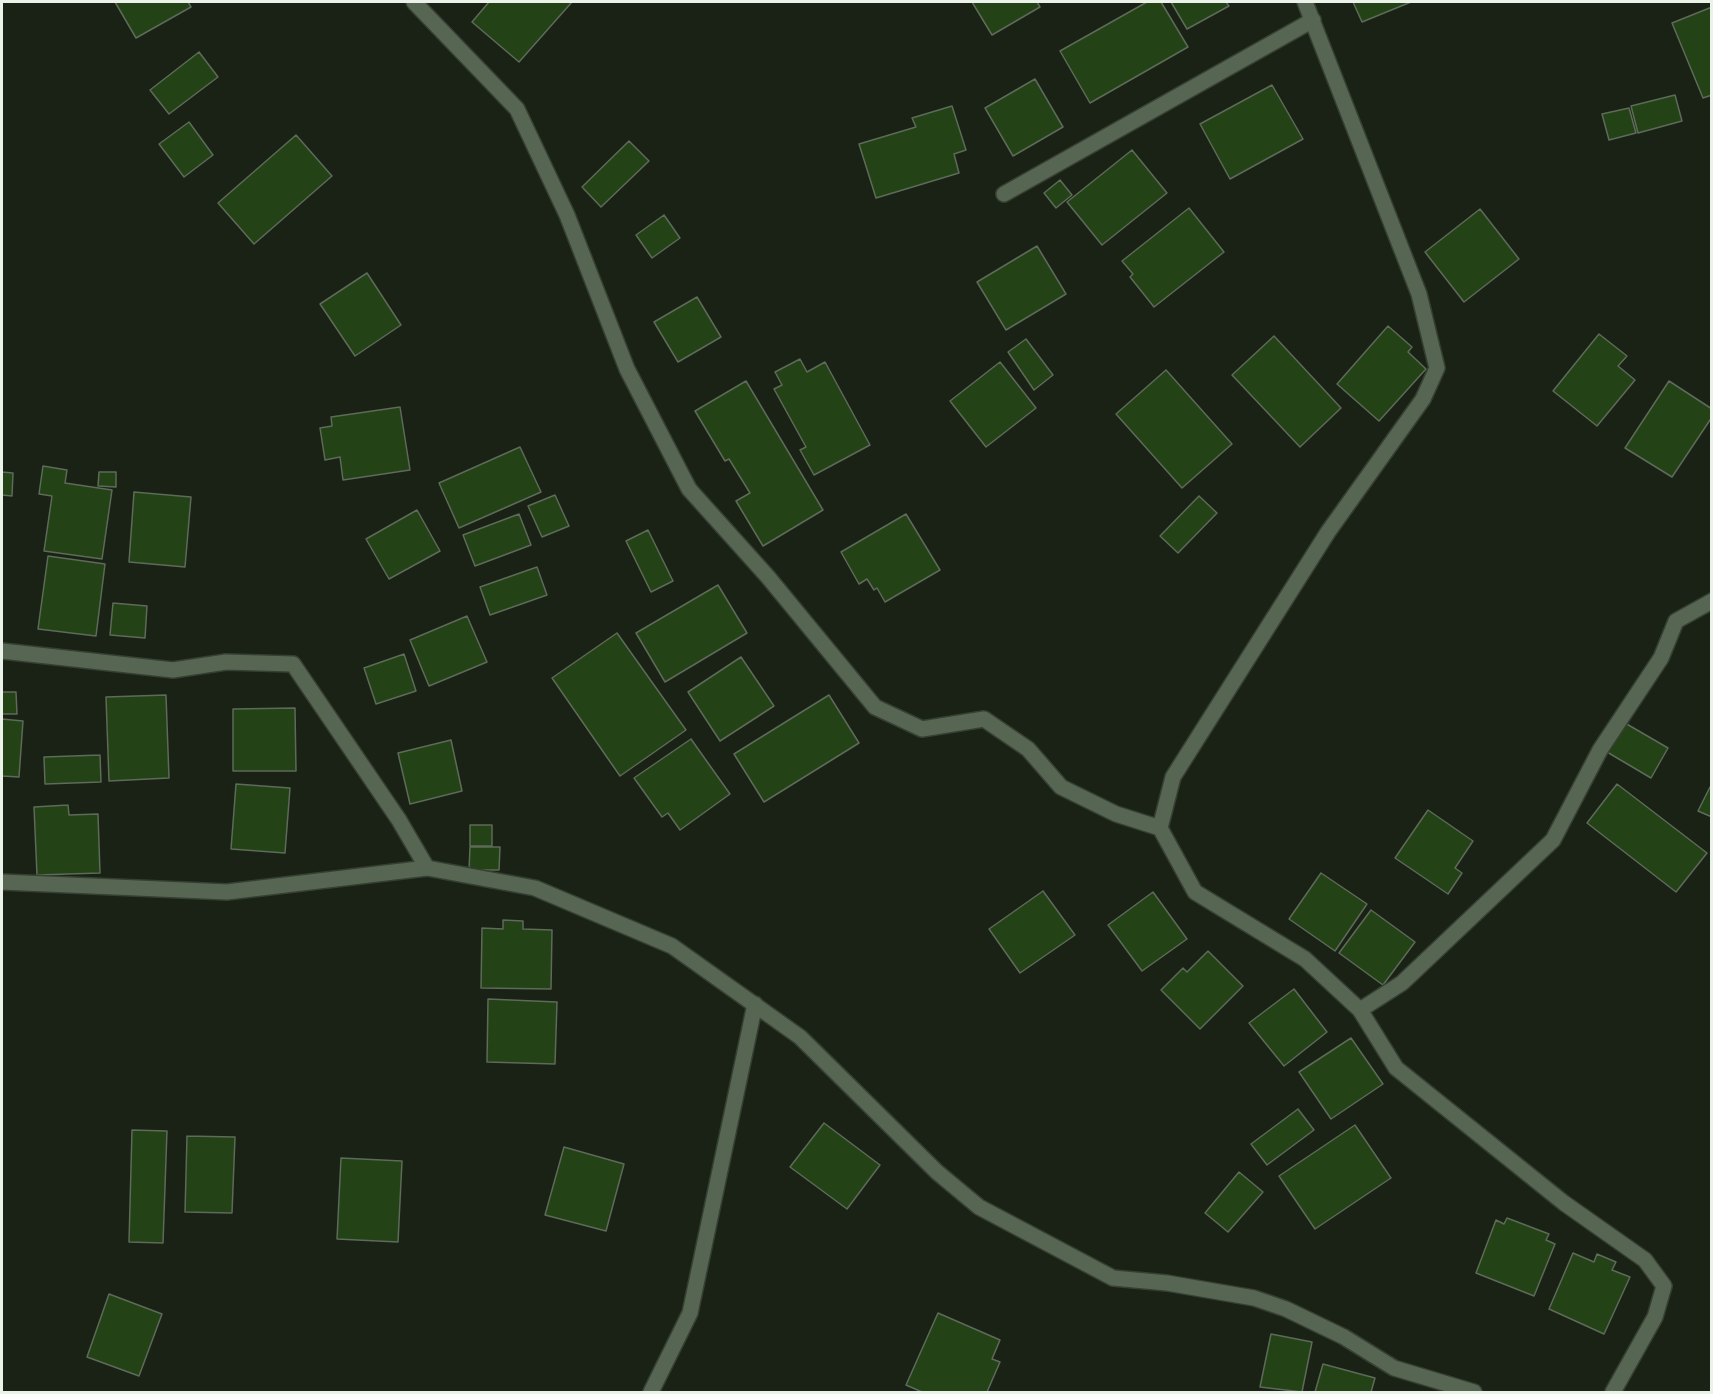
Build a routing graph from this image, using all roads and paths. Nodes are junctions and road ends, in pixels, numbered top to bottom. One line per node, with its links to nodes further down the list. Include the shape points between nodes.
1 (414, 2): 7 (street, via 517,109 567,215 627,369 689,489 768,577 874,707 922,729 984,719 1028,749 1061,787 1116,814)
2 (1305, 2): 3 (street)
3 (1313, 20): 4 (street); 7 (street, via 1419,294 1437,368 1423,399 1328,532 1173,777)
4 (1004, 194)
5 (1712, 601): 11 (street, via 1676,621 1661,658 1600,750 1553,840 1402,983)
6 (2, 651): 8 (street, via 173,670 226,662 293,664)
7 (1160, 828): 11 (street, via 1196,892 1305,959)
8 (427, 868): 9 (street, via 227,892); 10 (street, via 535,888 672,946)
9 (2, 882)
10 (755, 1004): 12 (street, via 690,1313); 13 (street, via 800,1037 938,1172 980,1207 1046,1245 1113,1278 1243,1296 1286,1309 1344,1337 1394,1368)
11 (1360, 1010): 14 (street, via 1396,1068 1564,1203 1645,1260 1664,1286 1655,1317)
12 (651, 1392)
13 (1474, 1392)
14 (1613, 1392)

